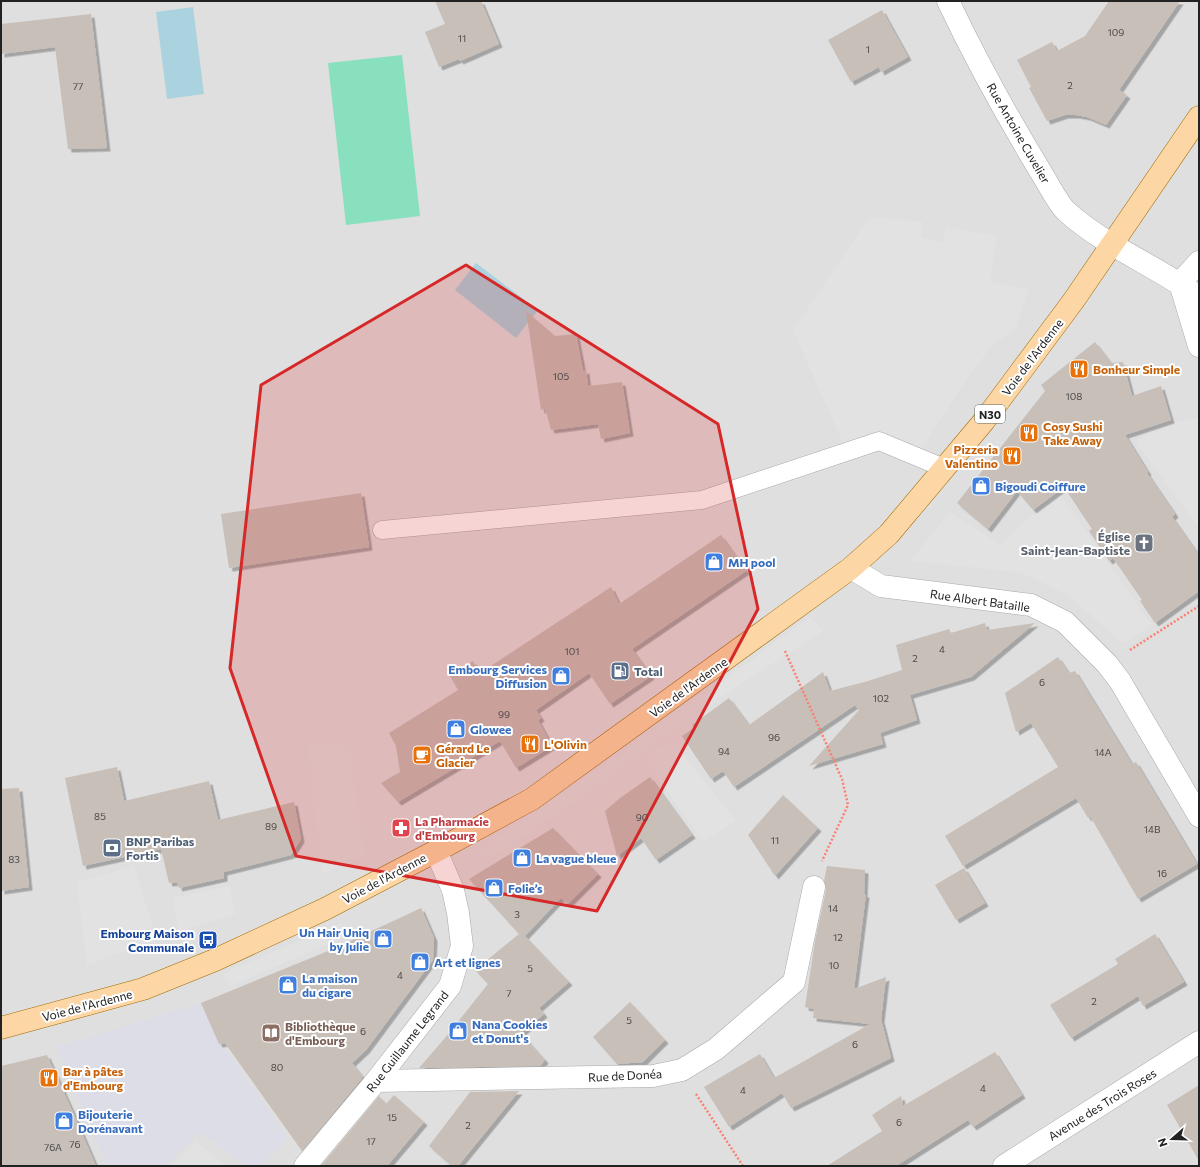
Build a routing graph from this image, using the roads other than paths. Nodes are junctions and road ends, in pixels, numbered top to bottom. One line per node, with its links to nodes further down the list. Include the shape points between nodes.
1 (948, 1): 3 (street, Rue Antoine Cuvelier, via 968,43 1027,149 1066,211)
2 (1199, 117): 3 (main road, Voie de l'Ardenne / N30)
3 (1113, 245): 5 (street, Rue Antoine Cuvelier); 8 (main road, Voie de l'Ardenne / N30, via 984,421)
4 (1199, 262): 5 (street)
5 (1190, 285): 6 (street, Rue Antoine Cuvelier); 7 (street)
6 (1199, 297)
7 (1199, 346)
8 (944, 468): 9 (lane, via 879,441 702,500); 10 (main road, Voie de l'Ardenne / N30, via 889,534)
9 (382, 530)
10 (851, 568): 11 (street, Rue Albert Bataille, via 881,586 1031,605 1065,622 1107,664 1120,681); 12 (main road, Voie de l'Ardenne / N30, via 532,799)
11 (1199, 816)
12 (436, 851): 14 (main road, Voie de l'Ardenne / N30, via 325,909 216,960 143,989); 16 (street, Rue Guillaume Legrand, via 453,890 462,946 450,986)
13 (814, 887): 16 (street, Rue de Donéa, via 794,982 716,1048 682,1070 653,1076)
14 (1, 1028)
15 (1199, 1042): 18 (street, Avenue des Trois Roses)
16 (376, 1082): 17 (street, Rue Guillaume Legrand)
17 (304, 1166)
18 (1004, 1166)

